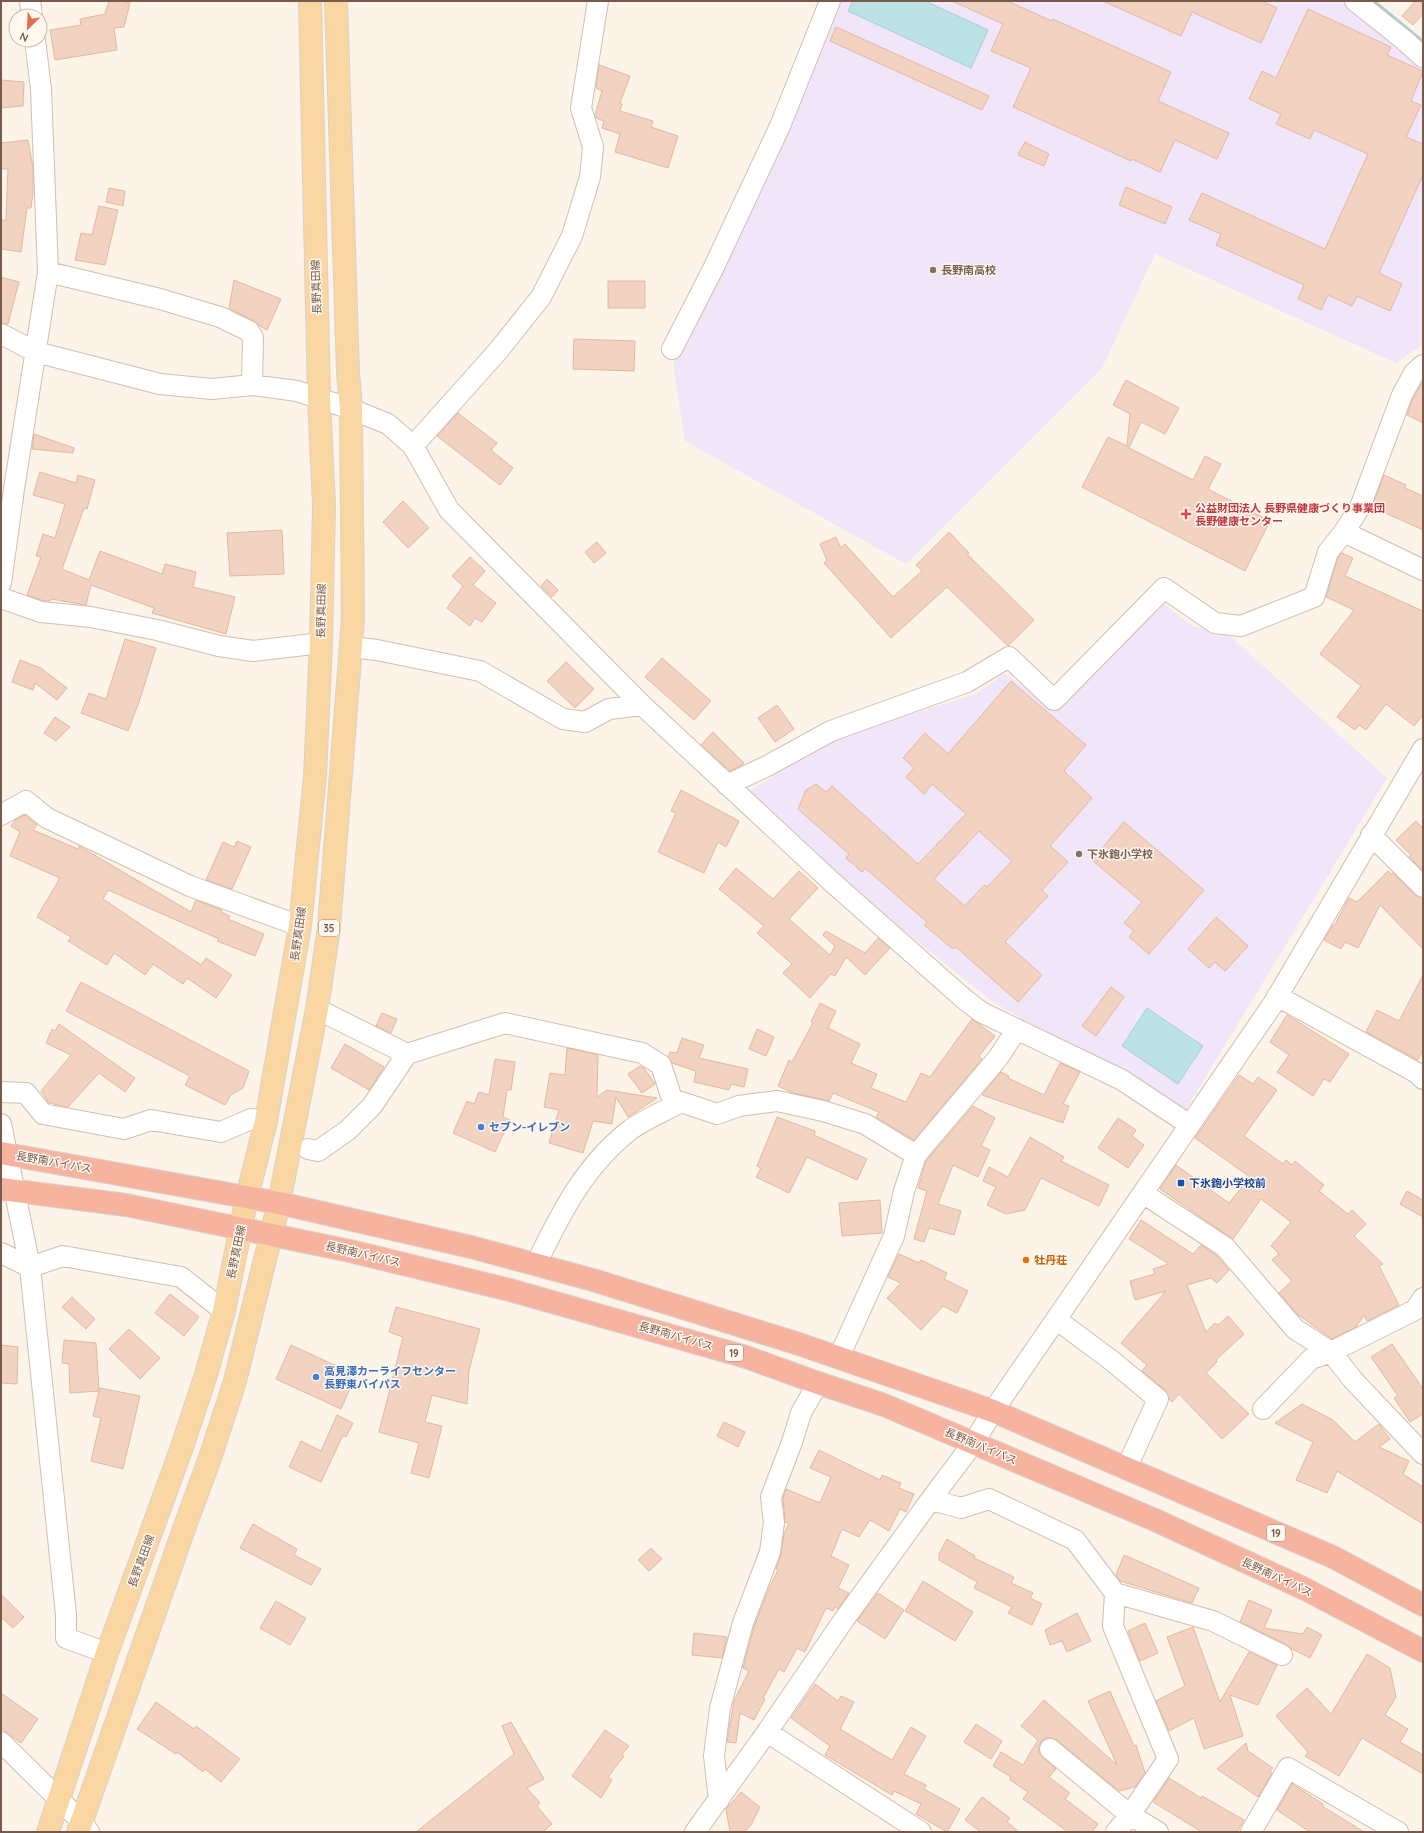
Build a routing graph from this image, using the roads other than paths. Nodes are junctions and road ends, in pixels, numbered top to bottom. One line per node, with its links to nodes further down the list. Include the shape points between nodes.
1 (310, 1): 14 (main road, 長野真田線)
2 (336, 1): 15 (main road, 35)
3 (598, 1): 16 (street, via 581,108 593,147 590,177 572,236 541,297 498,352)
4 (830, 1): 10 (street, via 780,126 713,269)
5 (1355, 1): 7 (street)
6 (36, 48): 8 (street, via 41,89)
7 (1423, 58)
8 (48, 272): 11 (street); 13 (street, via 160,299 220,317 249,331 253,338)
9 (1, 334): 11 (street)
10 (672, 349)
11 (36, 352): 13 (street, via 160,384 212,389); 17 (street)
12 (1423, 365): 18 (street, via 1414,373 1402,395 1360,507)
13 (252, 385): 14 (street, via 297,391)
14 (319, 398): 15 (street); 22 (main road, 長野真田線, via 324,506)
15 (351, 409): 16 (street, via 388,424); 23 (main road, 35)
16 (413, 446): 24 (street, via 449,510)
17 (7, 488): 20 (street)
18 (1344, 532): 19 (street); 26 (street, via 1328,552 1314,597 1285,609 1241,626 1215,623 1164,588 1054,700 1009,657 967,682 831,731)
19 (1423, 570)
20 (1, 583)
21 (1, 598): 22 (street, via 42,612 91,617 219,646 253,651)
22 (321, 643): 30 (main road, 長野真田線, via 315,777)
23 (352, 647): 24 (street, via 480,671 563,719 585,722 609,709); 32 (main road, 35, via 329,927)
24 (642, 705): 26 (street)
25 (1423, 749): 28 (street)
26 (727, 786): 33 (street, via 963,998 981,1012)
27 (1, 815): 30 (street, via 26,801 47,818 183,883)
28 (1371, 835): 29 (street); 31 (street)
29 (1423, 887)
30 (300, 926): 38 (main road, 長野真田線)
31 (1278, 996): 35 (street, via 1417,1073); 40 (street)
32 (317, 1009): 34 (street); 47 (main road, 35)
33 (1018, 1028): 40 (street, via 1122,1080); 43 (street, via 998,1058)
34 (407, 1054): 37 (street, via 505,1023 642,1053 661,1065 672,1099); 41 (street, via 372,1106 348,1130 318,1151)
35 (1423, 1079)
36 (1, 1092): 38 (street, via 26,1094 43,1114 124,1129 151,1120 221,1132 251,1119)
37 (681, 1102): 43 (street, via 717,1114 739,1106 777,1101 865,1124); 51 (street, via 632,1129 606,1151 567,1202)
38 (266, 1121): 46 (main road, 長野真田線)
39 (1, 1124): 42 (street)
40 (1190, 1125): 45 (street)
41 (308, 1149)
42 (4, 1153): 44 (street); 46 (highway, 長野南バイパス / 19)
43 (916, 1155): 57 (street, via 904,1191 894,1236)
44 (8, 1190): 48 (highway, 長野南バイパス / 19, via 126,1205); 52 (street)
45 (1144, 1194): 55 (street); 56 (street, via 1225,1247 1295,1329)
46 (247, 1197): 47 (highway, 長野南バイパス / 19); 48 (main road, 長野真田線)
47 (278, 1203): 49 (main road, 35); 51 (highway, 長野南バイパス / 19, via 471,1246)
48 (241, 1228): 49 (highway, 長野南バイパス / 19); 54 (main road, 長野真田線)
49 (271, 1234): 58 (highway, 長野南バイパス / 19, via 608,1316 746,1357); 76 (main road, 35, via 235,1381)
50 (1, 1253): 52 (street)
51 (536, 1264): 57 (highway, 長野南バイパス / 19)
52 (30, 1267): 54 (street, via 63,1256 181,1277); 68 (street, via 66,1615 66,1638)
53 (1423, 1298): 56 (street, via 1415,1310)
54 (224, 1311): 68 (main road, 長野真田線, via 181,1450)
55 (1057, 1320): 60 (street); 63 (street, via 1158,1399)
56 (1331, 1352): 59 (street, via 1311,1359); 62 (street, via 1353,1380)
57 (839, 1357): 60 (highway, 長野南バイパス / 19)
58 (818, 1383): 61 (highway, 長野南バイパス / 19, via 884,1405); 74 (street, via 801,1413 771,1497 774,1523 770,1552 743,1622 720,1708 714,1756)
59 (1263, 1409)
60 (993, 1411): 61 (street); 63 (highway, 長野南バイパス / 19)
61 (974, 1442): 64 (street); 67 (highway, 長野南バイパス / 19, via 1155,1520 1305,1589)
62 (1423, 1454)
63 (1126, 1469): 66 (highway, 長野南バイパス / 19, via 1333,1557)
64 (928, 1502): 65 (street, via 961,1508 989,1499 1075,1540); 70 (street)
65 (1115, 1593): 69 (street, via 1213,1622); 75 (street, via 1113,1626 1168,1759)
66 (1423, 1605)
67 (1423, 1651)
68 (107, 1653): 73 (main road, 長野真田線)
69 (1282, 1655)
70 (767, 1732): 74 (street); 79 (street)
71 (1, 1742): 73 (street)
72 (1050, 1749): 75 (street)
73 (59, 1798): 76 (street); 77 (main road, 長野真田線)
74 (719, 1800): 78 (street)
75 (1130, 1815): 80 (street); 81 (street)
76 (83, 1828)
77 (48, 1832)
78 (695, 1832)
79 (921, 1832)
80 (1116, 1832)
81 (1158, 1832)
82 (1252, 1832): 83 (street, via 1288,1768)
83 (1398, 1832)

